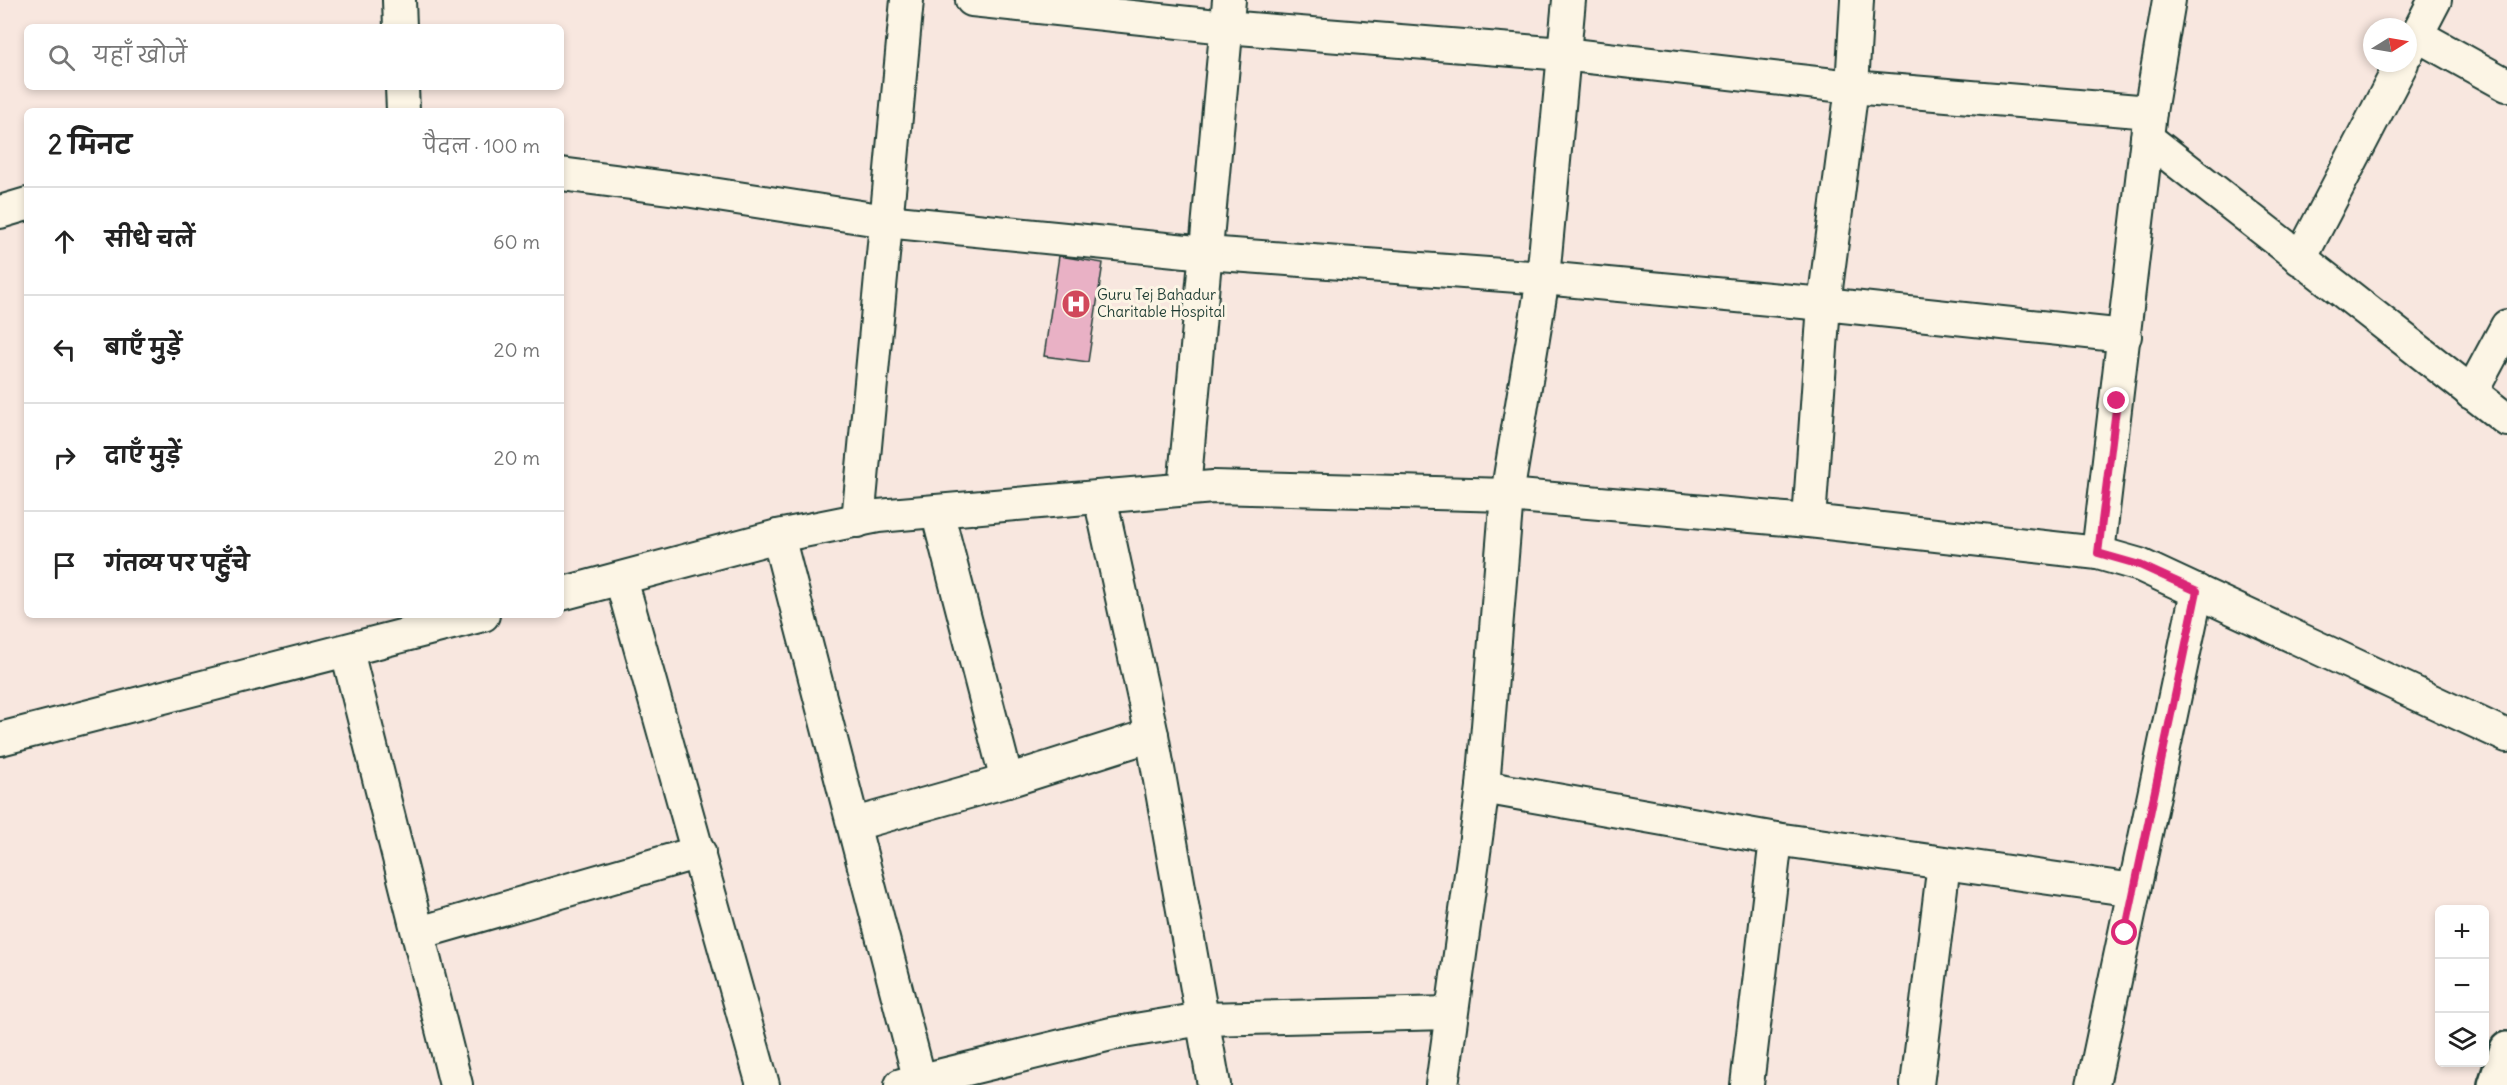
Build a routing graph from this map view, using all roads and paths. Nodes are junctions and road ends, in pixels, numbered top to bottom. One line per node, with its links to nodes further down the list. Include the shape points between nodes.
1 (399, 0): 9 (street)
2 (907, 0): 22 (street)
3 (972, 0): 8 (street)
4 (1569, 0): 12 (street)
5 (1857, 0): 15 (street)
6 (2169, 0): 18 (street)
7 (2435, 0): 10 (street)
8 (1227, 13): 12 (street); 23 (street)
9 (400, 24)
10 (2417, 34)
11 (2417, 45): 14 (street)
12 (1563, 54): 15 (street); 25 (street)
13 (2397, 72): 24 (street)
14 (2507, 85)
15 (1852, 87): 18 (street); 26 (street)
16 (402, 90): 17 (street)
17 (403, 108)
18 (2148, 125): 24 (street); 28 (street)
19 (564, 174): 22 (street)
20 (24, 205): 21 (street)
21 (0, 212)
22 (886, 221): 23 (street); 35 (street)
23 (1206, 253): 25 (street); 31 (street)
24 (2300, 259): 29 (street)
25 (1543, 278): 26 (street); 32 (street)
26 (1824, 304): 28 (street); 36 (street)
27 (2507, 326): 29 (street)
28 (2125, 336): 38 (street)
29 (2470, 393): 30 (street)
30 (2507, 420)
31 (1184, 489): 32 (street); 33 (street)
32 (1507, 495): 36 (street); 48 (street)
33 (1100, 497): 34 (street); 44 (street)
34 (937, 511): 35 (street); 47 (street)
35 (858, 521): 37 (street)
36 (1809, 521): 38 (street)
37 (778, 536): 39 (street); 49 (street)
38 (2098, 553): 40 (street, via 2140,565)
39 (621, 579): 41 (street); 51 (street)
40 (2197, 591): 45 (street); 53 (street)
41 (564, 593)
42 (472, 618): 43 (street)
43 (346, 651): 46 (street); 54 (street)
44 (1152, 735): 47 (street); 56 (street)
45 (2507, 736)
46 (0, 739)
47 (1007, 781): 49 (street)
48 (1483, 787): 50 (street); 55 (street)
49 (855, 824): 58 (street)
50 (1776, 838): 52 (street); 63 (street)
51 (699, 852): 54 (street); 60 (street)
52 (1944, 862): 53 (street); 64 (street)
53 (2134, 890): 65 (street)
54 (419, 933): 59 (street)
55 (1450, 1013): 56 (street); 62 (street)
56 (1202, 1019): 58 (street, via 1111,1034); 61 (street)
57 (2507, 1049): 66 (street)
58 (913, 1083)
59 (456, 1085)
60 (763, 1085)
61 (1214, 1085)
62 (1442, 1085)
63 (1747, 1085)
64 (1917, 1085)
65 (2093, 1085)
66 (2495, 1085)

